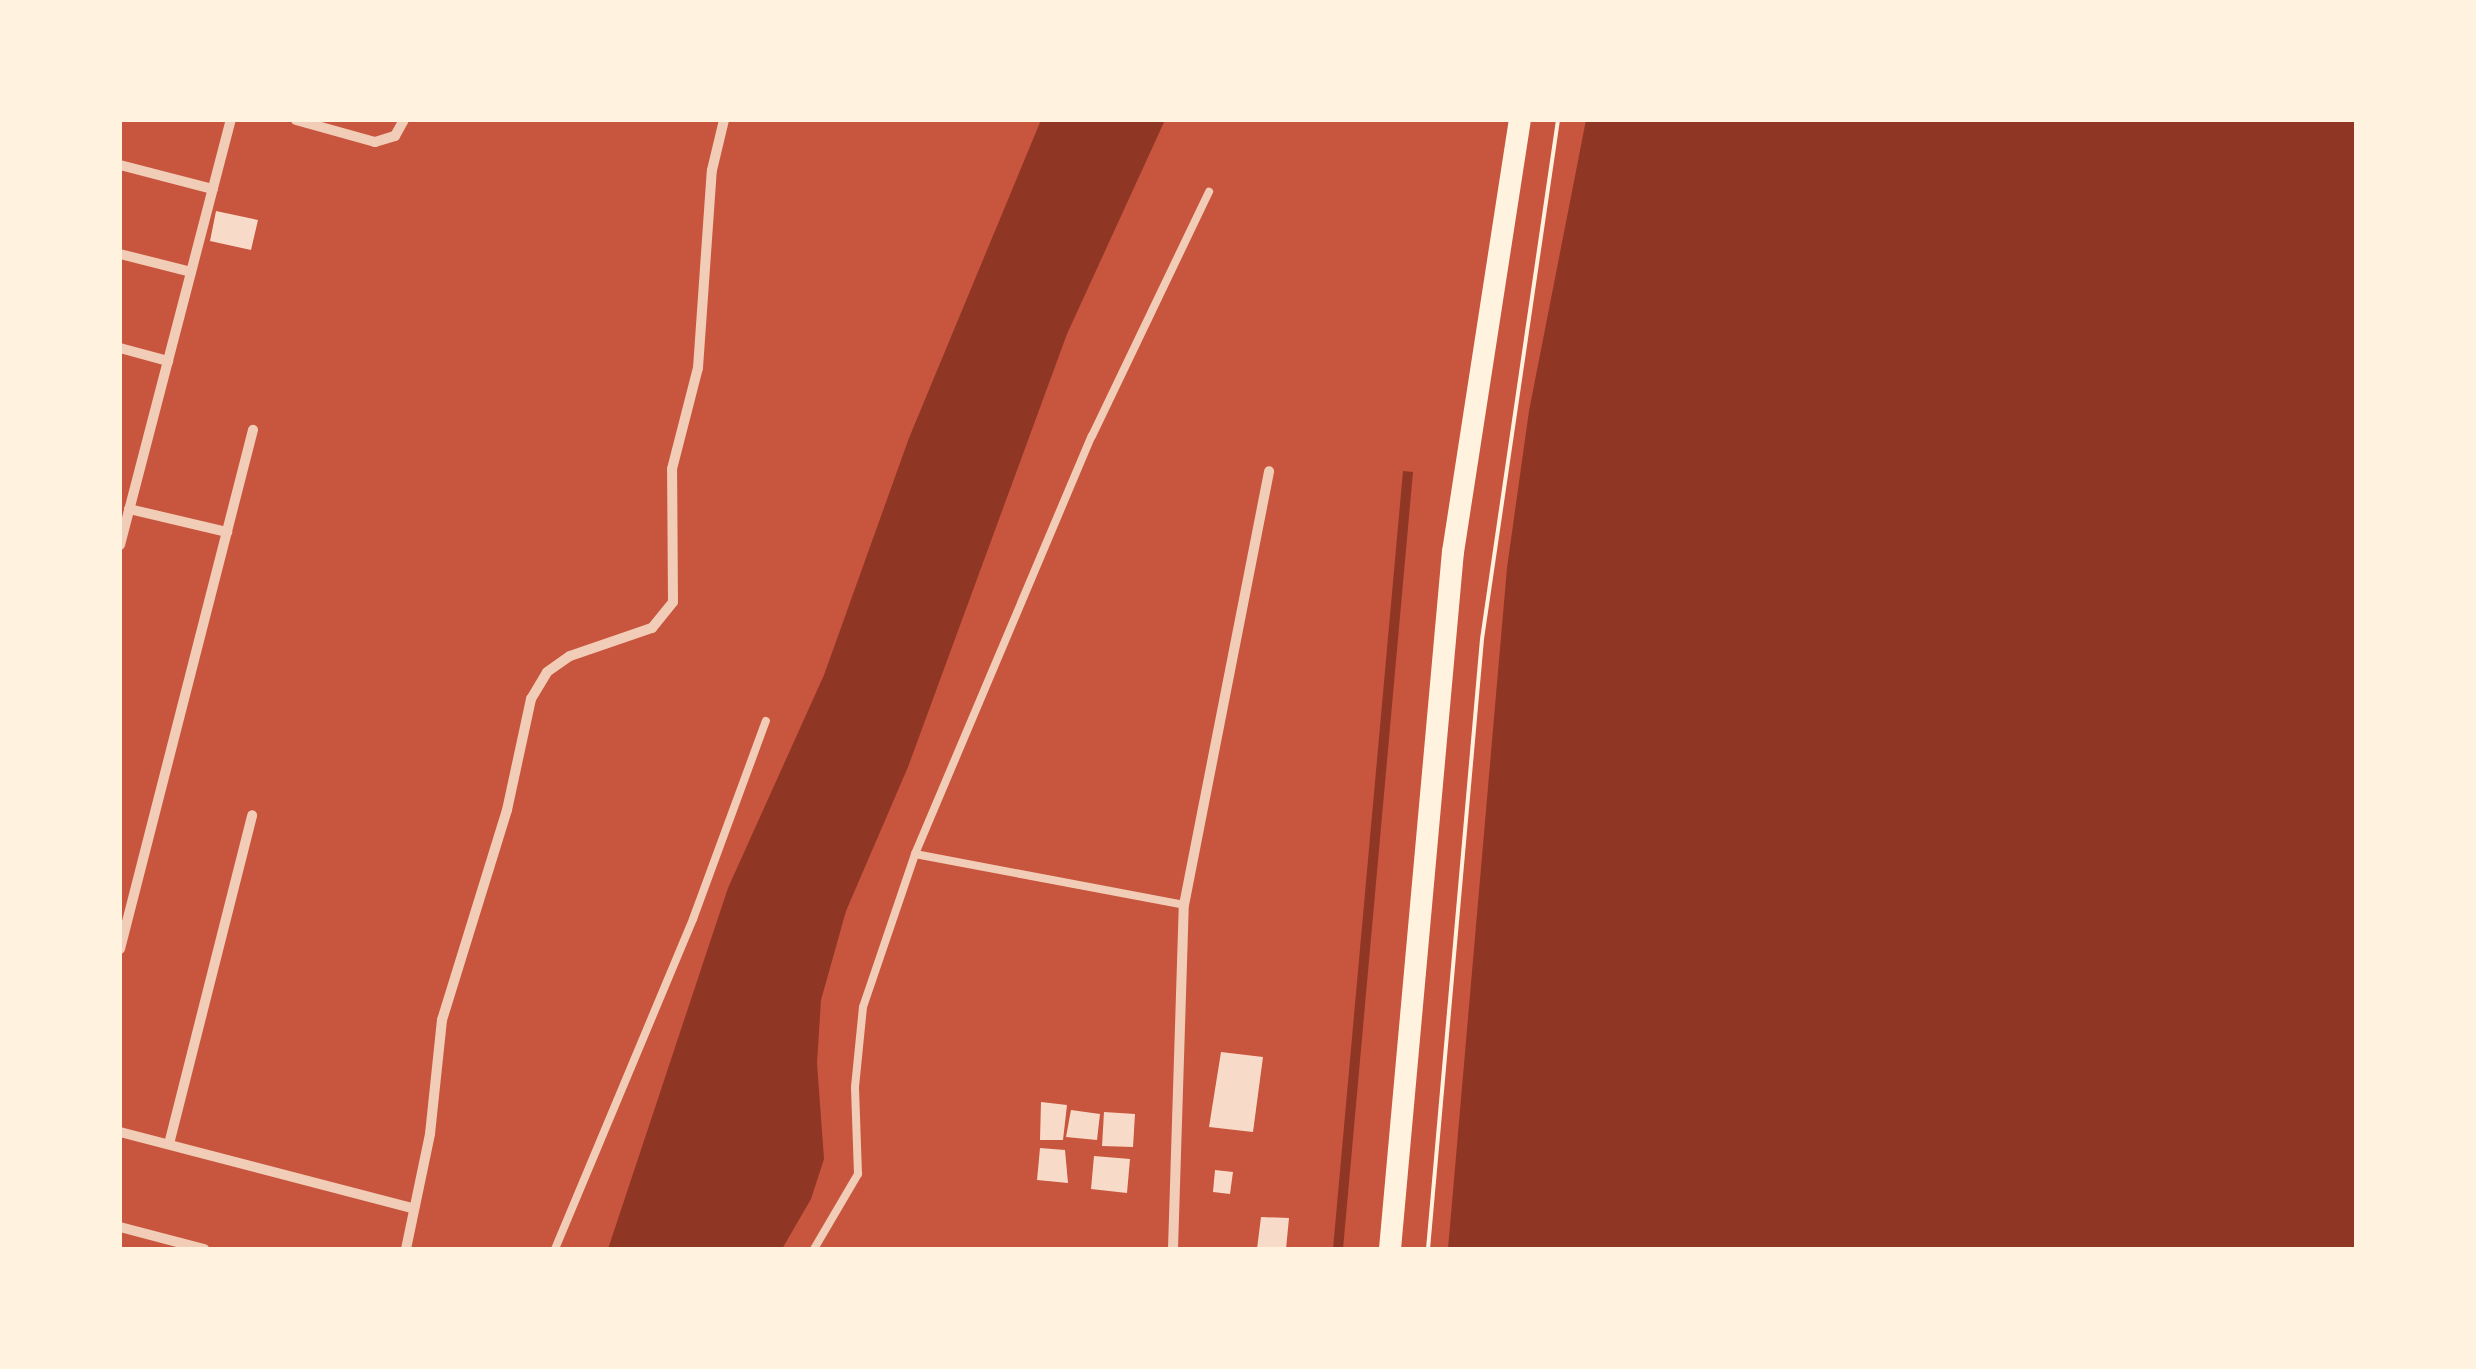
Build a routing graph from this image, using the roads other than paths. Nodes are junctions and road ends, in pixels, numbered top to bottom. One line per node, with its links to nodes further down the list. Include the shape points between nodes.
1 (231, 120): 7 (street)
2 (296, 120): 3 (street, via 375,142 395,136)
3 (404, 120)
4 (724, 120): 25 (street, via 712,170 698,368 672,468 672,602 652,628 570,656 547,672 532,700 507,810 442,1020 430,1134)
5 (1520, 120): 32 (main road, via 1453,552)
6 (120, 165): 7 (street)
7 (213, 189): 10 (street)
8 (1209, 192): 20 (lane, via 1036,561)
9 (120, 254): 10 (street)
10 (191, 272): 12 (street)
11 (120, 348): 12 (street)
12 (168, 361): 15 (street)
13 (254, 430): 16 (street)
14 (1269, 471): 21 (street)
15 (130, 509): 16 (street); 17 (street)
16 (227, 532): 22 (street)
17 (120, 545)
18 (766, 722): 29 (lane)
19 (252, 815): 24 (street)
20 (915, 854): 21 (lane); 30 (lane, via 863,1006 855,1087 858,1174)
21 (1184, 905): 31 (street)
22 (120, 949)
23 (120, 1132): 24 (street)
24 (169, 1144): 25 (street)
25 (412, 1208): 28 (street)
26 (120, 1227): 27 (street)
27 (204, 1249)
28 (406, 1249)
29 (555, 1249)
30 (814, 1249)
31 (1174, 1249)
32 (1390, 1249)

